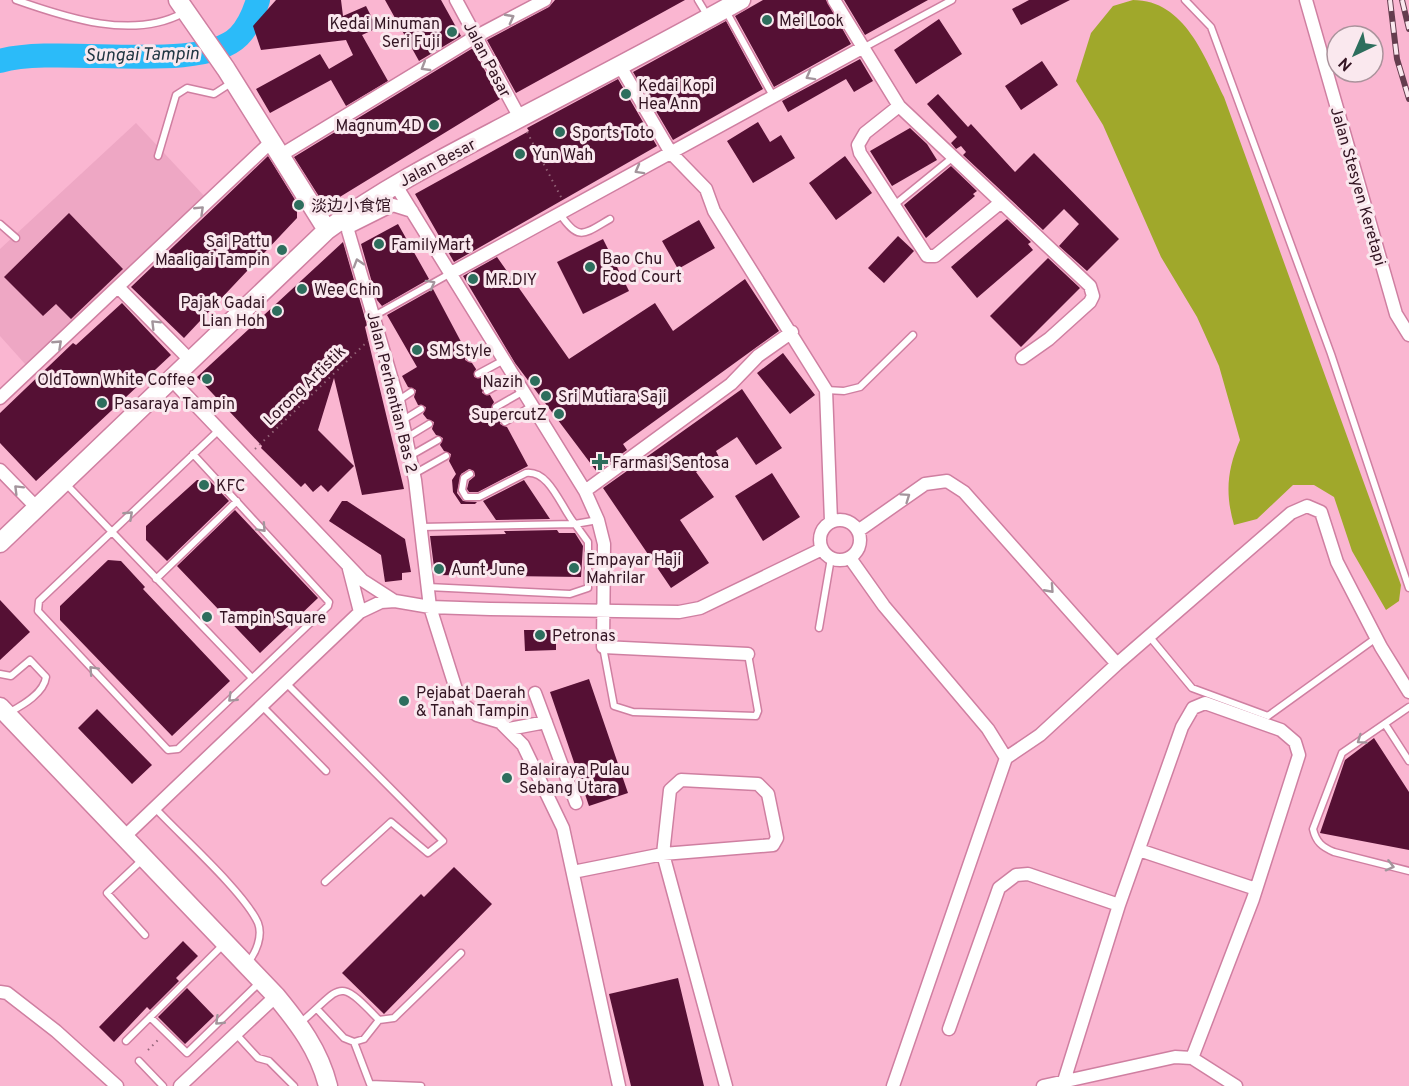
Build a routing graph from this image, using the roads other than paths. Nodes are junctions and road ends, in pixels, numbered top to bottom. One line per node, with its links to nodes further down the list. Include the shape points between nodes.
1 (16, 0): 10 (lane, via 105,24 143,26 169,20)
2 (456, 0): 13 (street, Jalan Pasar)
3 (545, 0): 13 (street, one-way to 3)
4 (698, 0): 12 (lane)
5 (741, 0): 11 (street, Jalan Besar)
6 (834, 0): 14 (street)
7 (952, 0): 14 (lane)
8 (1185, 0): 85 (lane, via 1211,27 1331,354)
9 (1306, 0): 39 (street, Jalan Stesyen Keretapi, via 1396,314)
10 (182, 5): 16 (street)
11 (725, 9): 12 (street, Jalan Besar); 17 (lane)
12 (708, 18): 15 (street, Jalan Besar)
13 (475, 37): 19 (street, Jalan Pasar); 20 (street, one-way to 20)
14 (862, 48): 17 (street, one-way to 17); 18 (street)
15 (621, 66): 19 (street, Jalan Besar); 21 (street)
16 (230, 75): 20 (street); 22 (lane, via 214,94 187,88 176,95)
17 (773, 97): 21 (street)
18 (899, 106): 23 (street); 26 (street, via 865,133 858,145)
19 (520, 118): 24 (street, Jalan Besar)
20 (276, 148): 32 (street); 35 (street, one-way to 20)
21 (671, 153): 28 (street, one-way to 28); 37 (street, via 706,189 714,211)
22 (158, 156)
23 (952, 158): 25 (street); 26 (lane)
24 (395, 184): 27 (street); 30 (street, Jalan Besar)
25 (1000, 203): 26 (street, via 931,256 927,256); 42 (street, via 1090,286 1093,296 1049,339)
26 (893, 206)
27 (412, 211): 30 (street, via 393,205); 34 (street)
28 (563, 211): 29 (lane, via 570,228 579,234); 34 (street)
29 (610, 219)
30 (346, 223): 32 (street, Jalan Besar); 36 (street, Jalan Perhentian Bas 2, one-way to 30)
31 (0, 224): 33 (lane)
32 (327, 230): 44 (street, Jalan Besar)
33 (16, 238)
34 (451, 273): 36 (lane, one-way to 34); 40 (street)
35 (118, 287): 44 (street, one-way to 35); 52 (street, one-way to 35)
36 (374, 316): 53 (street, Jalan Perhentian Bas 2)
37 (792, 332): 48 (street); 70 (street, via 758,356 731,384)
38 (913, 335): 48 (lane, via 860,387)
39 (1409, 335)
40 (495, 344): 41 (lane); 43 (street)
41 (470, 358)
42 (1022, 358)
43 (505, 359): 45 (lane); 46 (street)
44 (191, 361): 47 (street, Jalan Besar)
45 (478, 374)
46 (515, 375): 49 (lane); 50 (street)
47 (171, 379): 60 (street); 69 (street, Jalan Besar)
48 (826, 390): 74 (street)
49 (488, 391)
50 (524, 391): 54 (street); 55 (lane)
51 (411, 392): 53 (lane)
52 (0, 398)
53 (398, 400): 57 (street, Jalan Perhentian Bas 2)
54 (533, 405): 58 (lane); 70 (street)
55 (496, 407)
56 (421, 409): 57 (lane)
57 (402, 421): 61 (street, Jalan Perhentian Bas 2)
58 (505, 422)
59 (429, 424): 61 (lane)
60 (219, 429): 63 (lane); 82 (street)
61 (406, 439): 64 (street, Jalan Perhentian Bas 2)
62 (438, 440): 64 (lane)
63 (193, 454): 71 (lane); 77 (lane, one-way to 63)
64 (410, 456): 68 (street, Jalan Perhentian Bas 2)
65 (446, 456): 68 (lane)
66 (0, 471): 72 (street, one-way to 66)
67 (470, 474): 75 (lane, via 464,478 462,490 466,497 479,497 526,472 535,472 544,478)
68 (414, 475): 76 (street, Jalan Perhentian Bas 2)
69 (64, 482): 72 (street, Jalan Besar); 77 (lane)
70 (585, 490): 73 (street)
71 (237, 501): 83 (lane); 97 (lane, one-way to 97, via 329,602)
72 (37, 508): 79 (street, Jalan Besar)
73 (598, 520): 75 (lane); 88 (street, via 603,544)
74 (831, 521): 78 (street, via 850,521); 80 (street, via 820,536)
75 (575, 524): 76 (lane); 84 (lane, via 588,542 588,588 570,594)
76 (420, 528): 84 (street, Jalan Perhentian Bas 2)
77 (111, 531): 83 (lane); 97 (lane, one-way to 77, via 178,749 168,750 38,611 39,601)
78 (858, 531): 81 (street, via 858,549); 95 (street, one-way to 95, via 925,484 947,481 964,492)
79 (0, 543)
80 (826, 553): 81 (street); 88 (street, via 700,608 654,614); 90 (lane)
81 (849, 558): 107 (street, via 884,606 988,729)
82 (346, 562): 86 (street, via 370,587); 89 (street)
83 (156, 579): 97 (lane)
84 (428, 586): 87 (street, Jalan Perhentian Bas 2)
85 (1409, 588)
86 (395, 601): 87 (street); 89 (street, via 381,602)
87 (430, 606): 88 (street); 106 (street, Jalan Perhentian Bas 2, via 460,702 477,715)
88 (604, 609): 93 (street)
89 (360, 612): 98 (street)
90 (819, 628)
91 (1149, 636): 92 (lane, via 1192,688 1268,716); 92 (street, via 1291,513 1307,506 1322,512 1336,562); 95 (street)
92 (1376, 638): 99 (street)
93 (603, 647): 94 (street); 94 (lane, via 614,706 633,712 756,716)
94 (748, 654)
95 (1117, 664): 107 (street, via 1040,735)
96 (0, 674): 103 (lane, via 11,676 30,660 46,677 45,684 24,705)
97 (252, 678)
98 (286, 683): 101 (street); 118 (lane, via 443,841 428,853 391,822)
99 (1409, 692)
100 (535, 693): 104 (street)
101 (262, 705): 109 (lane); 111 (street)
102 (1409, 707): 105 (lane)
103 (3, 710): 112 (street)
104 (546, 722): 106 (street); 110 (street)
105 (1385, 724): 108 (lane); 116 (lane, one-way to 116, via 1342,753 1313,829 1315,839 1324,848)
106 (509, 729): 117 (street, via 523,745 563,828)
107 (1006, 758): 147 (street)
108 (1409, 761)
109 (326, 771)
110 (576, 803)
111 (154, 808): 112 (street); 124 (lane, via 240,897 258,924 259,940)
112 (123, 838): 115 (street)
113 (1139, 850): 119 (street); 119 (street, via 1182,727 1193,708 1205,703 1281,730 1295,742 1299,755); 120 (street)
114 (663, 854): 114 (street, via 773,845 777,838 768,794 758,784 681,780 670,790); 117 (street); 146 (street)
115 (143, 859): 121 (lane, via 107,893); 122 (street)
116 (1409, 871)
117 (573, 872): 145 (street)
118 (325, 882)
119 (1256, 889): 136 (street)
120 (1119, 904): 132 (street, via 1028,874 1016,875 999,888); 138 (street)
121 (145, 935)
122 (225, 944): 124 (street); 129 (lane)
123 (461, 953): 130 (lane, via 394,1018)
124 (245, 965): 125 (street)
125 (261, 981): 127 (street); 129 (lane, one-way to 129, via 187,1053)
126 (0, 992): 139 (street, via 7,993 56,1031)
127 (276, 996): 131 (street); 133 (street)
128 (317, 1009): 130 (lane, via 343,989 352,992); 131 (lane); 135 (lane, via 344,1038)
129 (150, 1017): 134 (lane)
130 (379, 1020): 135 (lane, via 364,1039)
131 (299, 1024): 143 (street, via 314,1048)
132 (949, 1029)
133 (236, 1034): 141 (street); 142 (lane, via 258,1058 269,1060)
134 (126, 1041)
135 (354, 1042): 144 (lane, via 370,1084)
136 (1192, 1058): 138 (street, via 1175,1057); 149 (street)
137 (139, 1061): 140 (lane)
138 (1064, 1081): 148 (street)
139 (117, 1086)
140 (164, 1086)
141 (180, 1086)
142 (294, 1086)
143 (328, 1086)
144 (421, 1086)
145 (619, 1086)
146 (726, 1086)
147 (893, 1086)
148 (1043, 1086)
149 (1236, 1086)

